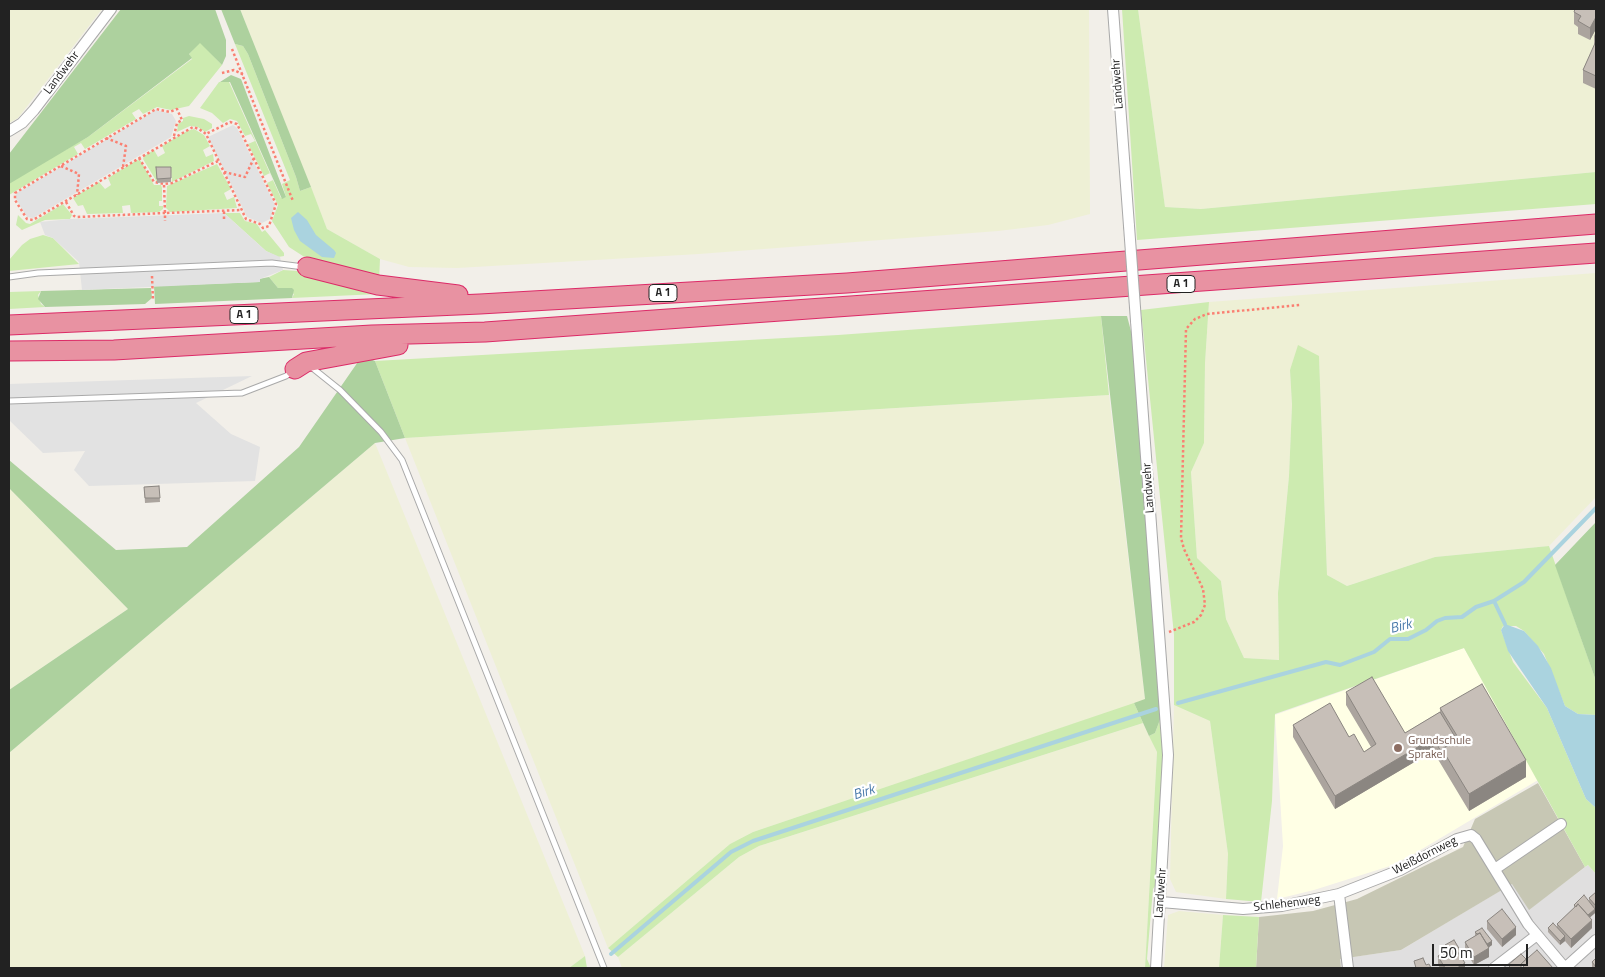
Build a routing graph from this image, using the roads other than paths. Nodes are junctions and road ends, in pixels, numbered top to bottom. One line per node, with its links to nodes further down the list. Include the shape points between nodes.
1 (111, 9): 3 (street, Landwehr, via 34,110)
2 (1113, 9): 17 (street, Landwehr, bridge, via 1168,755)
3 (9, 131)
4 (1596, 224): 8 (highway, A 1, via 847,283)
5 (1596, 253): 10 (highway, A 1)
6 (307, 267): 7 (lane, via 272,264 38,273); 8 (highway, via 378,285 461,296)
7 (9, 277)
8 (480, 304): 9 (highway, A 1)
9 (9, 325)
10 (485, 332): 11 (highway, A 1, via 114,350); 12 (highway, via 355,351)
11 (9, 351)
12 (301, 366): 13 (lane, via 286,376 242,394); 20 (lane, via 340,390 381,432 402,460)
13 (9, 401)
14 (1561, 824): 15 (street)
15 (1494, 869): 16 (street, Weißdornweg, via 1476,839 1467,835 1400,870); 18 (street, Weißdornweg)
16 (1339, 894): 17 (street, Schlehenweg, via 1282,906 1243,909); 22 (street)
17 (1161, 902): 21 (street, Landwehr)
18 (1536, 935): 23 (street); 24 (street, Weißdornweg)
19 (1596, 940): 24 (street, Weißdornweg)
20 (604, 968)
21 (1156, 968)
22 (1348, 968)
23 (1494, 968)
24 (1565, 968)

